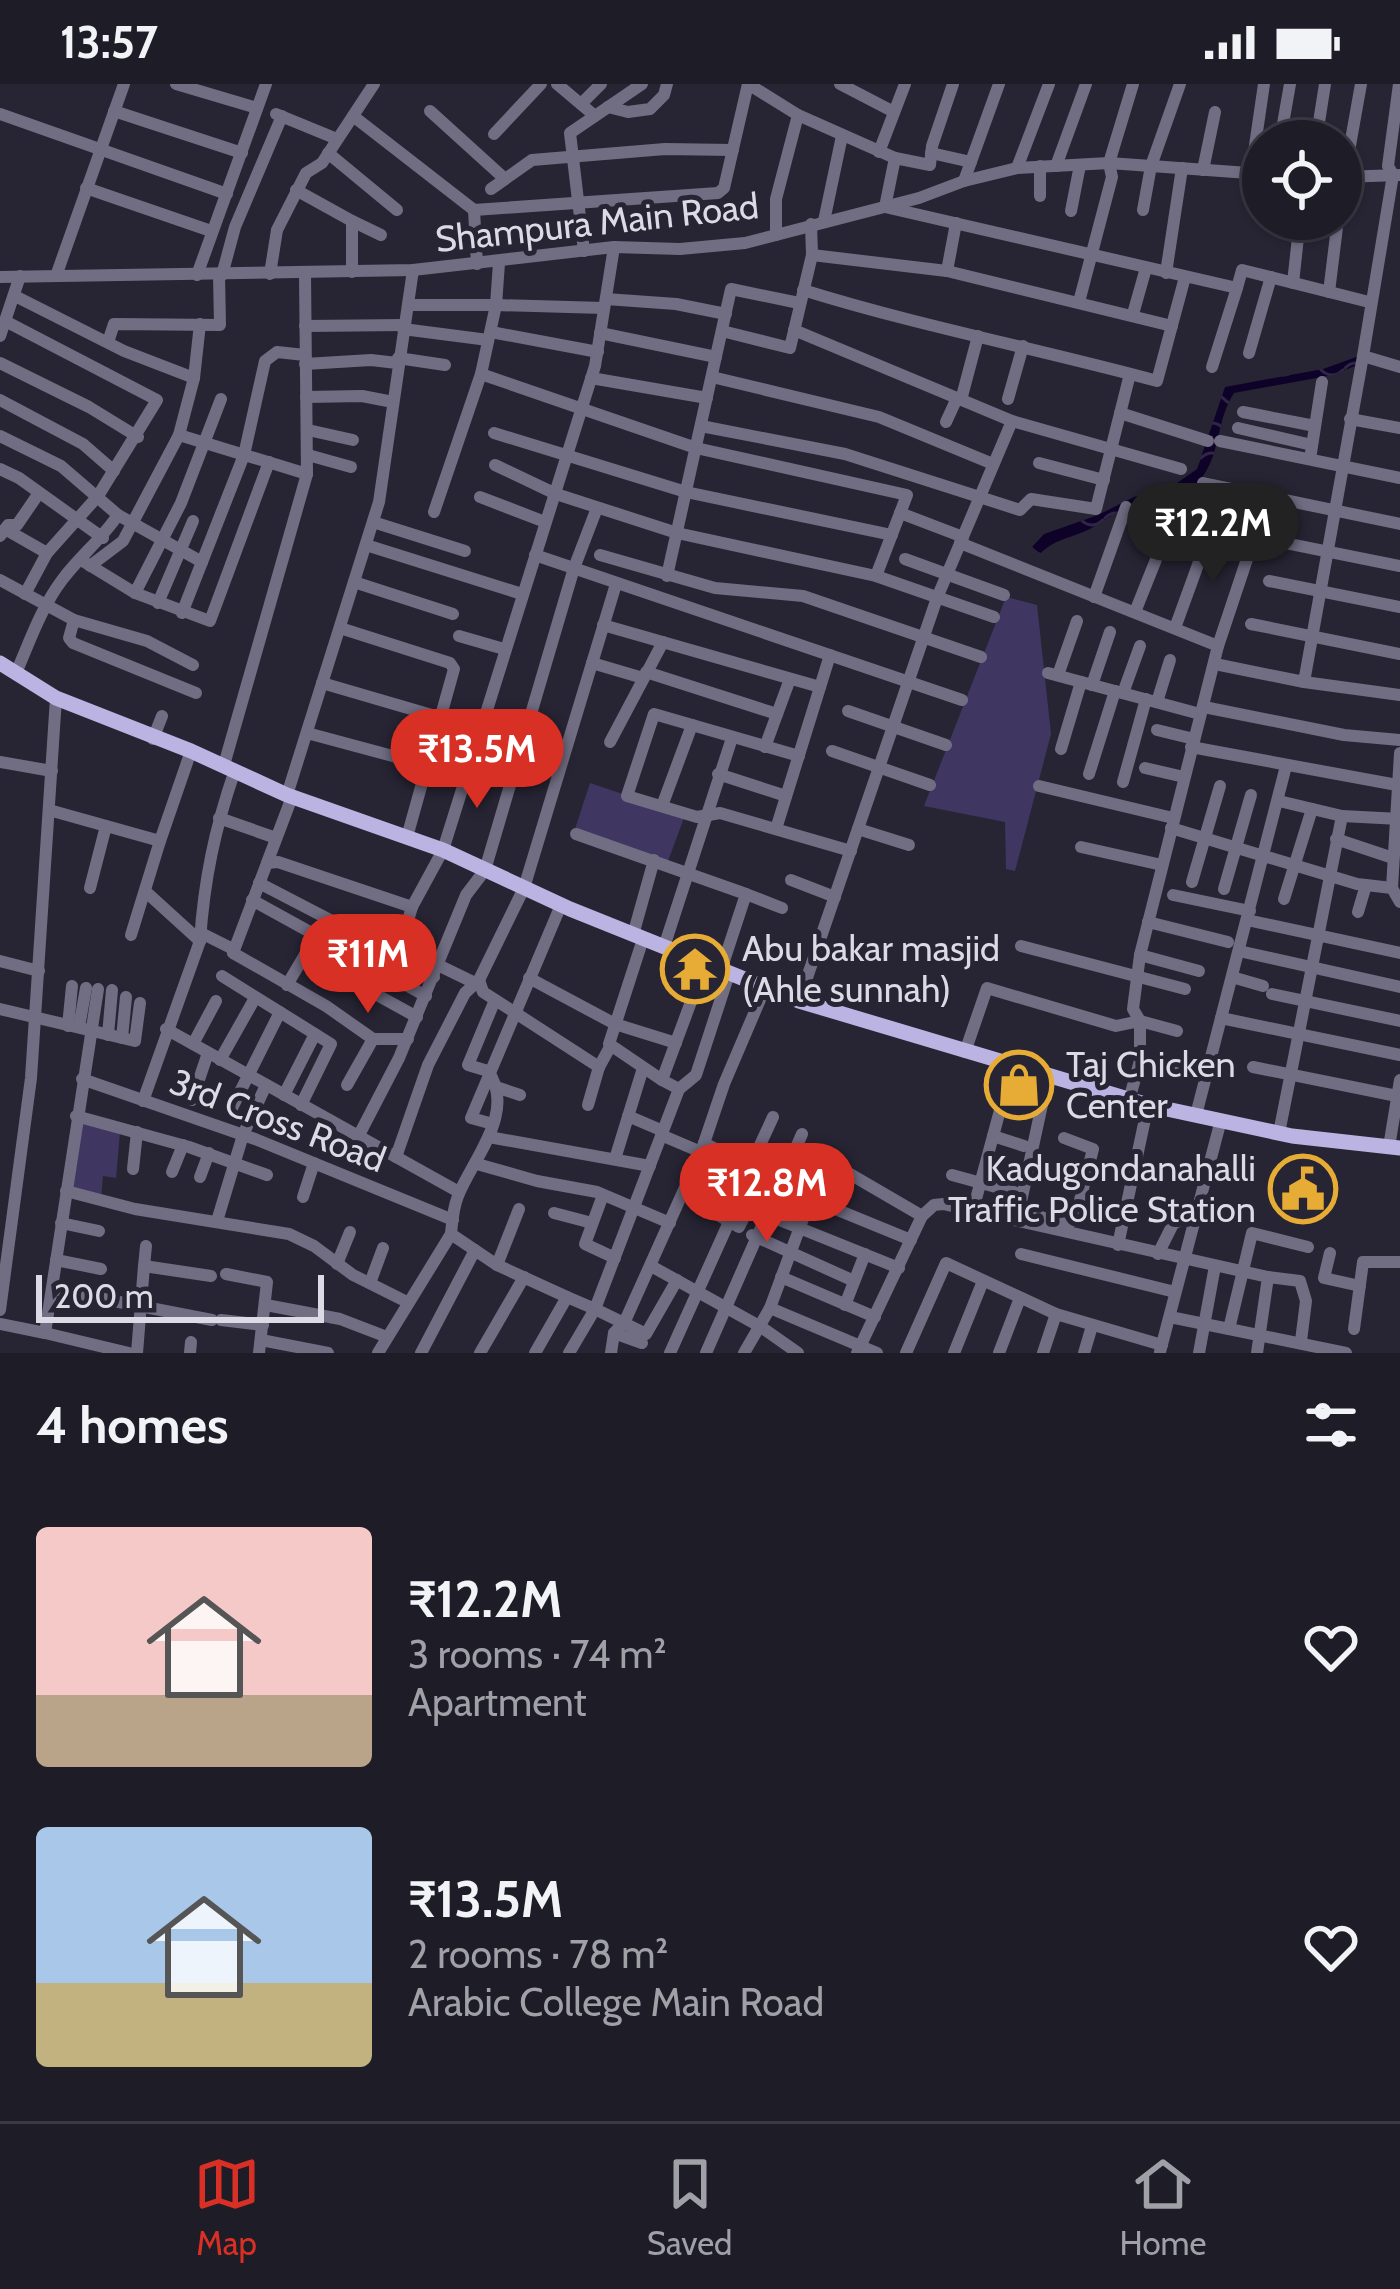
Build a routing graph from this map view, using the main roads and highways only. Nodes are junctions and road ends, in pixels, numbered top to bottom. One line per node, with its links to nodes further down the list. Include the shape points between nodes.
1 (0, 663): 2 (main road, via 56,698 764,988 1148,1105)
2 (1395, 1148)

